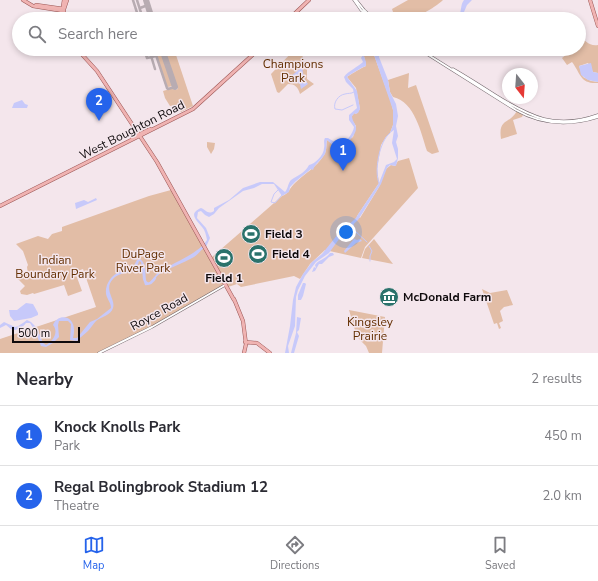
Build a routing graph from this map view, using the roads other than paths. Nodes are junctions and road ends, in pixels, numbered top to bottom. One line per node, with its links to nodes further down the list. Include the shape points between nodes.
1 (24, 0): 6 (main road, via 33,6); 7 (main road)
2 (66, 0): 7 (main road)
3 (310, 0): 9 (main road)
4 (355, 0): 10 (street)
5 (589, 0): 11 (main road)
6 (55, 10): 7 (main road); 8 (main road)
7 (63, 10)
8 (60, 12)
9 (297, 12)
10 (363, 12)
11 (598, 25)
12 (82, 56): 16 (main road, via 96,71)
13 (83, 56): 18 (main road, via 97,70)
14 (250, 56): 19 (main road, West Boughton Road, via 193,109)
15 (431, 56): 17 (street, via 517,109 535,117 566,122)
16 (124, 115): 18 (main road); 19 (main road)
17 (598, 116)
18 (129, 119): 19 (main road)
19 (140, 136): 20 (main road, West Boughton Road); 21 (main road, via 162,170)
20 (0, 205)
21 (225, 285): 22 (main road, via 240,312); 25 (street, Royce Road, via 152,327)
22 (244, 335): 23 (main road); 24 (main road)
23 (245, 342): 24 (main road); 26 (main road)
24 (252, 342): 27 (main road)
25 (99, 353)
26 (243, 353)
27 (270, 353)

